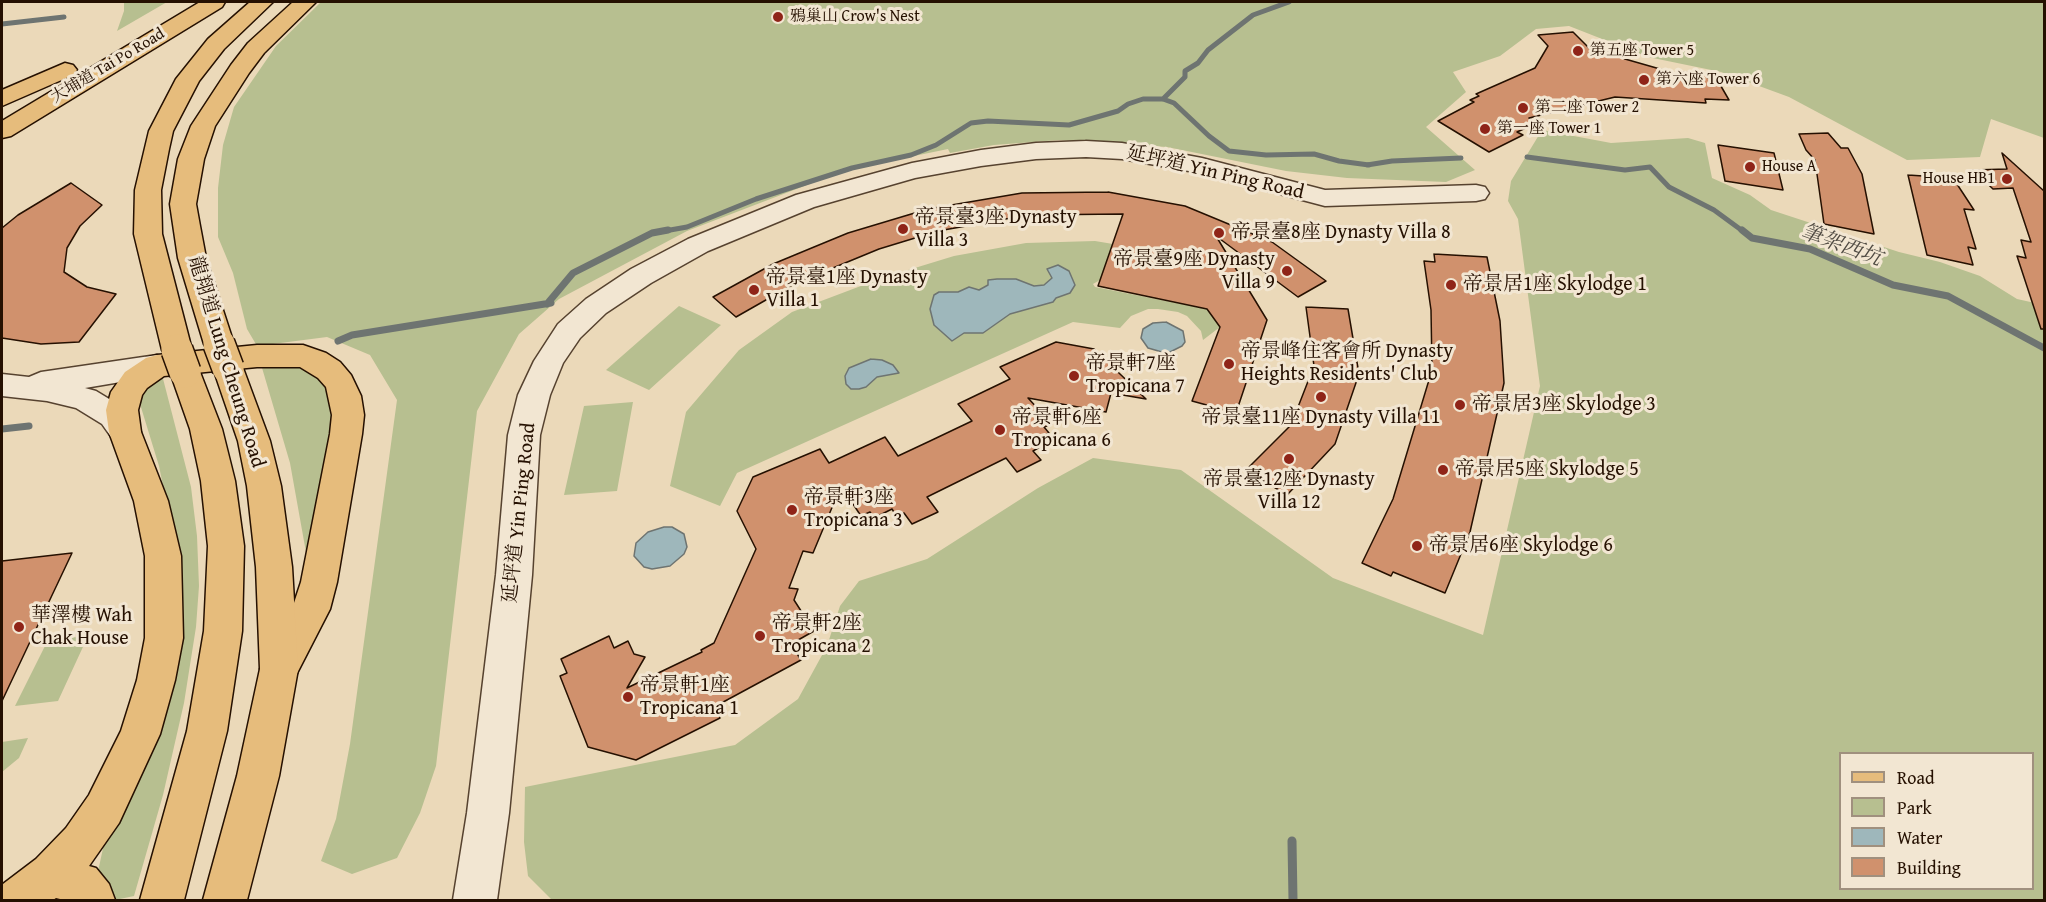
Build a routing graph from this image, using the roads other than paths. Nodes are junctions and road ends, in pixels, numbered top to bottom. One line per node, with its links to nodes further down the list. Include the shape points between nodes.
1 (192, 2): 6 (main road, 大埔道 Tai Po Road)
2 (214, 2): 5 (main road, 大埔道 Tai Po Road)
3 (262, 2): 12 (main road, 龍翔道 Lung Cheung Road, via 216,44 188,79 156,149 148,190 148,234)
4 (305, 2): 15 (main road, 龍翔道 Lung Cheung Road, via 256,48 203,126 188,168 183,204 192,258 254,441 264,486 274,567)
5 (156, 37): 9 (main road, 大埔道 Tai Po Road); 10 (main road)
6 (128, 39): 7 (main road); 8 (main road, 大埔道 Tai Po Road)
7 (2, 99)
8 (2, 118)
9 (2, 131)
10 (2, 143)
11 (1476, 193): 20 (street, 延坪道 Yin Ping Road, via 1325,198 1202,166 1122,151 1086,149 1003,155 912,171 805,201 698,245 596,306 569,332 549,361 534,394 524,435 514,575 488,813)
12 (173, 363): 13 (street); 14 (main road, via 136,380 127,392 122,410); 15 (main road, via 303,356 329,370 345,396 346,434 319,582 311,609); 18 (main road, 龍翔道 Lung Cheung Road, via 206,429 217,472 226,546 226,588 207,731)
13 (12, 386): 14 (street, via 84,399 100,406)
14 (125, 432): 16 (main road, via 151,501 163,556 164,638 153,691 126,768 81,843)
15 (279, 669): 19 (main road, 龍翔道 Lung Cheung Road, via 258,776)
16 (35, 887): 17 (main road, via 80,884)
17 (93, 900)
18 (162, 900)
19 (225, 900)
20 (474, 900)

